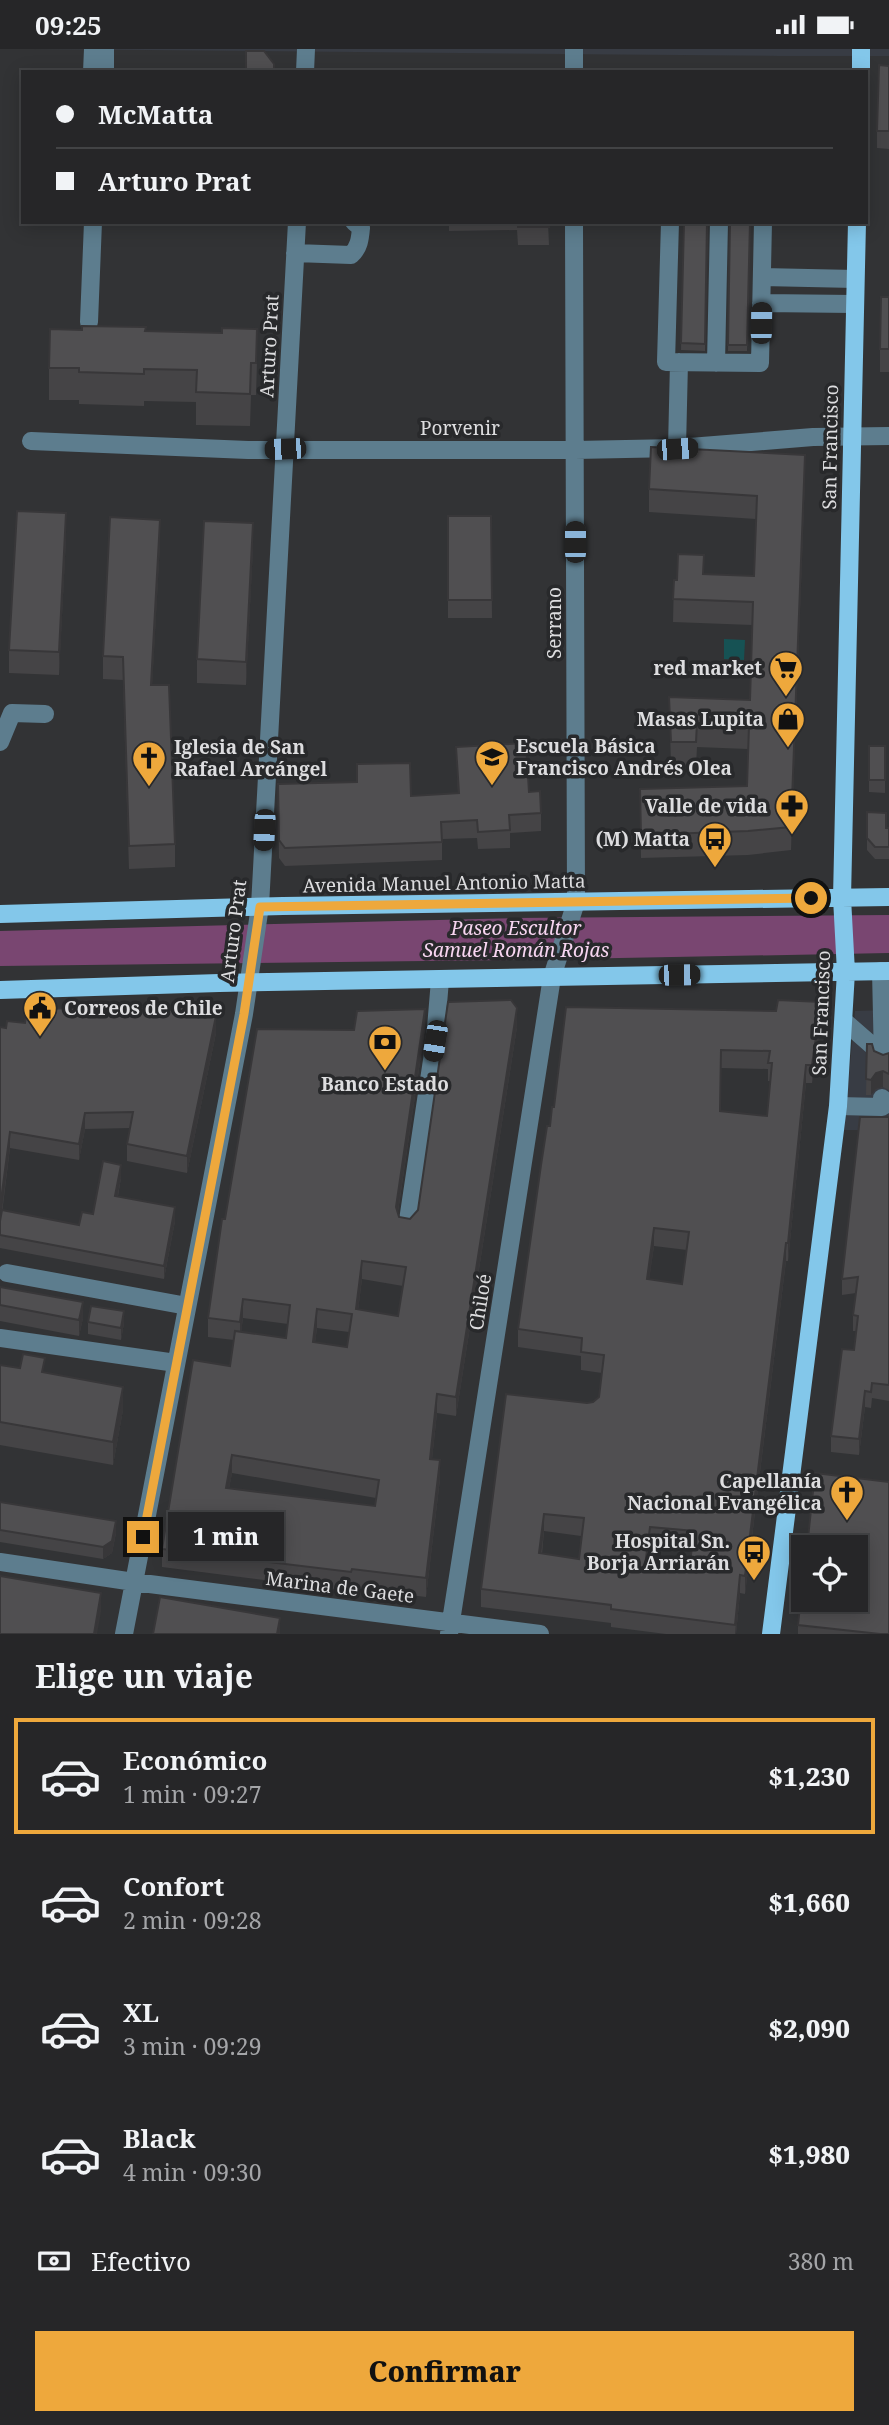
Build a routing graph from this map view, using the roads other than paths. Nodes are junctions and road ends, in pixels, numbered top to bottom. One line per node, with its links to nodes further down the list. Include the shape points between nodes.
1 (93, 49): 6 (street)
2 (106, 49): 7 (street)
3 (306, 49): 8 (street)
4 (574, 49): 9 (street)
5 (861, 49): 10 (main road)
6 (92, 70)
7 (105, 70)
8 (305, 70)
9 (574, 70)
10 (860, 70)
11 (93, 224): 24 (street)
12 (296, 224): 19 (street, Arturo Prat)
13 (356, 224): 19 (street, via 361,228 360,238 351,255)
14 (574, 224): 32 (street, Serrano)
15 (670, 224): 25 (street, via 666,362)
16 (719, 224): 26 (street)
17 (763, 224): 20 (street)
18 (856, 224): 21 (main road, San Francisco)
19 (295, 253): 30 (street, Arturo Prat)
20 (762, 277): 21 (street); 22 (street)
21 (855, 279): 23 (main road, San Francisco)
22 (761, 303): 23 (street); 26 (street, via 760,363)
23 (854, 304): 27 (main road, San Francisco)
24 (89, 322)
25 (679, 362): 26 (street); 31 (street)
26 (716, 363)
27 (851, 436): 28 (street, Porvenir); 31 (street, Porvenir); 36 (main road, San Francisco)
28 (889, 436)
29 (31, 441): 30 (street, Porvenir)
30 (285, 449): 32 (street, Porvenir); 38 (street, Arturo Prat)
31 (677, 449): 32 (street, Porvenir)
32 (575, 450): 37 (street, Serrano)
33 (45, 714): 34 (street, via 12,712)
34 (0, 742)
35 (889, 897): 36 (main road, Avenida Manuel Antonio Matta)
36 (842, 898): 37 (main road, Avenida Manuel Antonio Matta); 41 (main road, San Francisco)
37 (576, 902): 38 (main road, Avenida Manuel Antonio Matta); 42 (street, Serrano)
38 (260, 907): 39 (main road, Avenida Manuel Antonio Matta); 44 (street, Arturo Prat)
39 (0, 914)
40 (885, 971): 41 (main road); 47 (street)
41 (846, 972): 42 (main road); 46 (main road, San Francisco)
42 (552, 977): 43 (main road); 55 (street, Chiloé)
43 (440, 979): 44 (main road); 50 (street)
44 (249, 983): 45 (main road); 52 (street, Arturo Prat)
45 (0, 990)
46 (845, 1021): 47 (street, via 883,1058); 49 (main road, San Francisco)
47 (886, 1025)
48 (882, 1098): 49 (street, via 882,1107)
49 (838, 1106): 62 (main road, San Francisco)
50 (407, 1227)
51 (7, 1273): 52 (street)
52 (187, 1306): 54 (street, Arturo Prat)
53 (0, 1338): 54 (street)
54 (176, 1363): 58 (street, Arturo Prat)
55 (486, 1398): 56 (street); 59 (street, Chiloé)
56 (506, 1400)
57 (0, 1562): 58 (street, Marina de Gaete)
58 (134, 1582): 59 (street, Marina de Gaete); 60 (street, Arturo Prat)
59 (450, 1628): 61 (street, Marina de Gaete)
60 (124, 1634)
61 (540, 1634)
62 (771, 1634)

